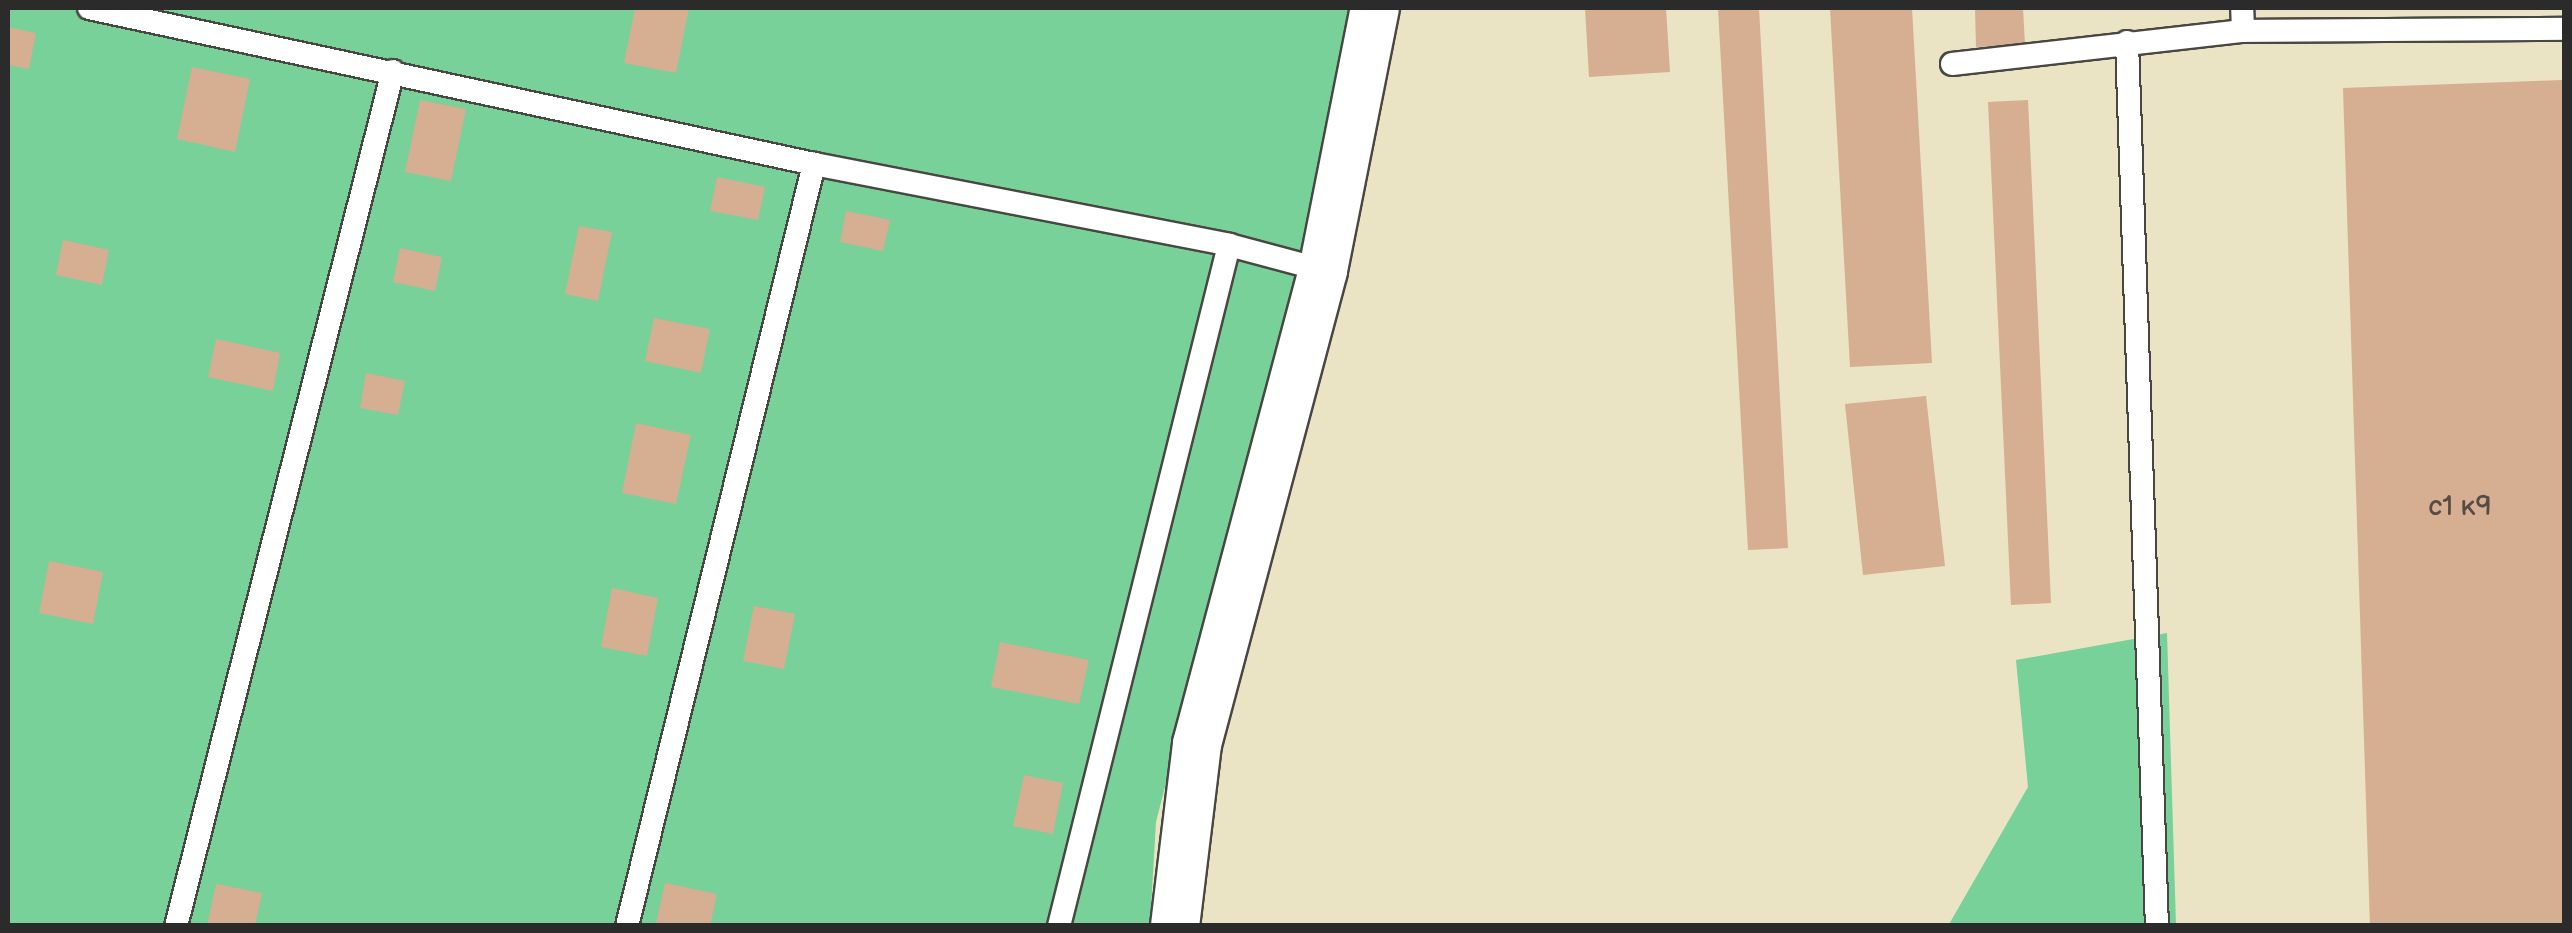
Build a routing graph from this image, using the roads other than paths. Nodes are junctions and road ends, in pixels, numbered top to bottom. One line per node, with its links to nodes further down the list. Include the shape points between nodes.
1 (89, 8): 8 (lane)
2 (1375, 8): 11 (street)
3 (2242, 8): 5 (lane)
4 (2564, 30): 5 (lane)
5 (2243, 32): 6 (lane)
6 (2127, 42): 7 (lane); 16 (lane)
7 (1952, 64)
8 (393, 71): 9 (lane); 12 (lane)
9 (814, 164): 10 (lane); 13 (lane)
10 (1229, 244): 11 (lane); 14 (lane)
11 (1323, 270): 15 (street, via 1197,744)
12 (176, 926)
13 (627, 926)
14 (1059, 926)
15 (1175, 926)
16 (2157, 926)

